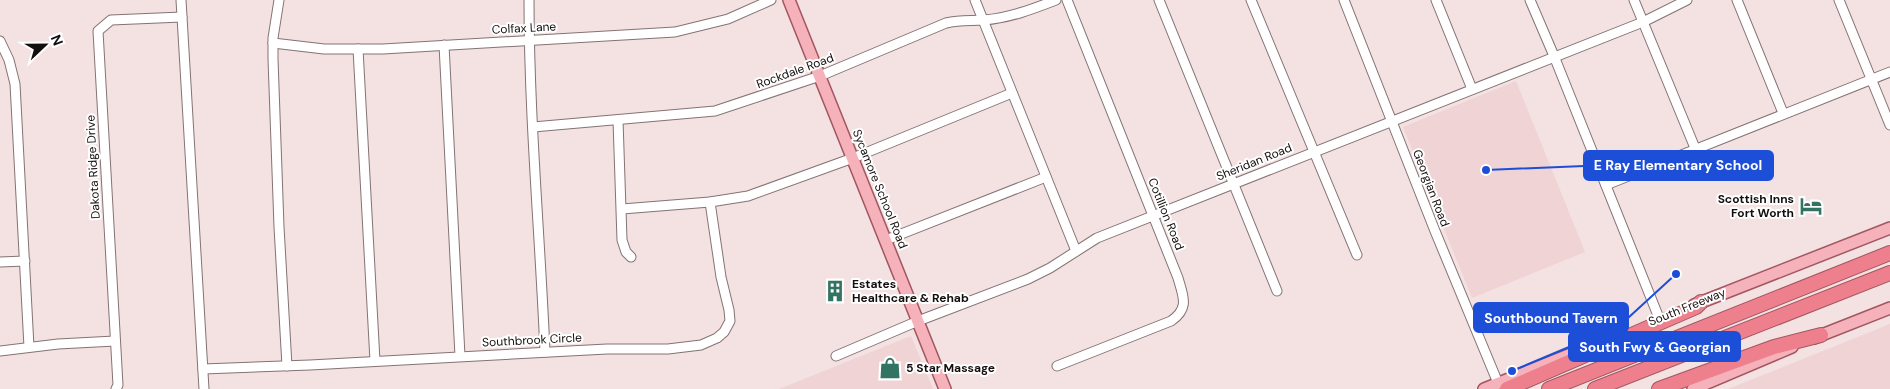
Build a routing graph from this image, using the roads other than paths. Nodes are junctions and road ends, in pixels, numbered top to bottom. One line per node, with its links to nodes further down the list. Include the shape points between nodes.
1 (181, 0): 18 (street)
2 (279, 0): 23 (street)
3 (529, 0): 21 (street)
4 (771, 0): 21 (street, Colfax Lane, via 728,19 688,30)
5 (789, 0): 28 (main road, Sycamore School Road)
6 (975, 0): 19 (street)
7 (1056, 0): 19 (street, Rockdale Road, via 1027,11)
8 (1067, 0): 45 (street, Cotillion Road)
9 (1159, 0): 41 (street)
10 (1251, 0): 38 (street)
11 (1344, 0): 34 (street, Georgian Road)
12 (1436, 0): 30 (street)
13 (1530, 0): 26 (street)
14 (1634, 0): 20 (street)
15 (1687, 0): 20 (street, Sheridan Road)
16 (1737, 0): 32 (street)
17 (1839, 0): 29 (street)
18 (182, 17): 61 (street, Dakota Ridge Drive, via 111,20 98,31); 70 (street)
19 (983, 20): 28 (street, Rockdale Road, via 946,23); 31 (street)
20 (1643, 22): 26 (street, Sheridan Road); 37 (street)
21 (530, 40): 24 (street, Colfax Lane); 36 (street)
22 (0, 41): 52 (street, via 16,84)
23 (273, 43): 25 (street, Colfax Lane, via 324,50); 68 (street)
24 (444, 45): 25 (street, Colfax Lane); 65 (street)
25 (358, 49): 67 (street)
26 (1554, 56): 30 (street, Sheridan Road); 42 (street)
27 (1890, 72): 29 (street)
28 (820, 76): 33 (street, Rockdale Road, via 715,111); 39 (main road, Sycamore School Road)
29 (1872, 79): 32 (street); 35 (street)
30 (1472, 89): 34 (street, Sheridan Road)
31 (1012, 93): 39 (street); 40 (street)
32 (1784, 113): 37 (street)
33 (618, 120): 36 (street, Rockdale Road); 44 (street)
34 (1392, 120): 38 (street, Sheridan Road); 71 (street, Georgian Road, via 1435,231)
35 (1890, 125)
36 (533, 127): 64 (street)
37 (1695, 148): 42 (street)
38 (1313, 152): 41 (street, Sheridan Road); 50 (street)
39 (853, 158): 43 (street, via 773,189); 47 (main road, Sycamore School Road)
40 (1046, 177): 47 (street); 48 (street)
41 (1232, 184): 45 (street, Sheridan Road); 55 (street)
42 (1606, 185): 58 (street)
43 (710, 202): 44 (street); 64 (street, Southbrook Circle, via 729,310 730,321 724,332 709,342 688,348)
44 (622, 209): 51 (street, via 622,240)
45 (1154, 215): 48 (street, Sheridan Road, via 1097,238); 69 (street, Cotillion Road, via 1184,300 1179,316 1154,329)
46 (1890, 228): 56 (main road, South Freeway)
47 (886, 240): 59 (main road, Sycamore School Road)
48 (1076, 251): 59 (street, Sheridan Road, via 1028,280)
49 (1890, 253): 76 (highway, South Freeway)
50 (1356, 256)
51 (630, 257)
52 (25, 261): 53 (street); 62 (street)
53 (0, 262)
54 (1890, 273): 77 (highway)
55 (1277, 290)
56 (1701, 302): 58 (main road, South Freeway); 71 (highway, via 1696,308)
57 (1890, 308): 60 (main road)
58 (1659, 318): 71 (main road, South Freeway)
59 (918, 321): 66 (street, Sheridan Road); 74 (main road, Sycamore School Road)
60 (1821, 335): 78 (highway, via 1774,347); 79 (main road)
61 (115, 341): 62 (street); 72 (street, Dakota Ridge Drive)
62 (29, 347): 63 (street)
63 (0, 351)
64 (545, 352): 65 (street, Southbrook Circle)
65 (460, 356): 67 (street, Southbrook Circle)
66 (836, 356)
67 (375, 361): 68 (street, Southbrook Circle)
68 (287, 366): 70 (street, Southbrook Circle)
69 (1056, 366)
70 (203, 369): 73 (street)
71 (1503, 386): 75 (main road, South Freeway)
72 (116, 389)
73 (204, 389)
74 (945, 389)
75 (1484, 389)
76 (1549, 389)
77 (1595, 389)
78 (1659, 389)
79 (1693, 389)

